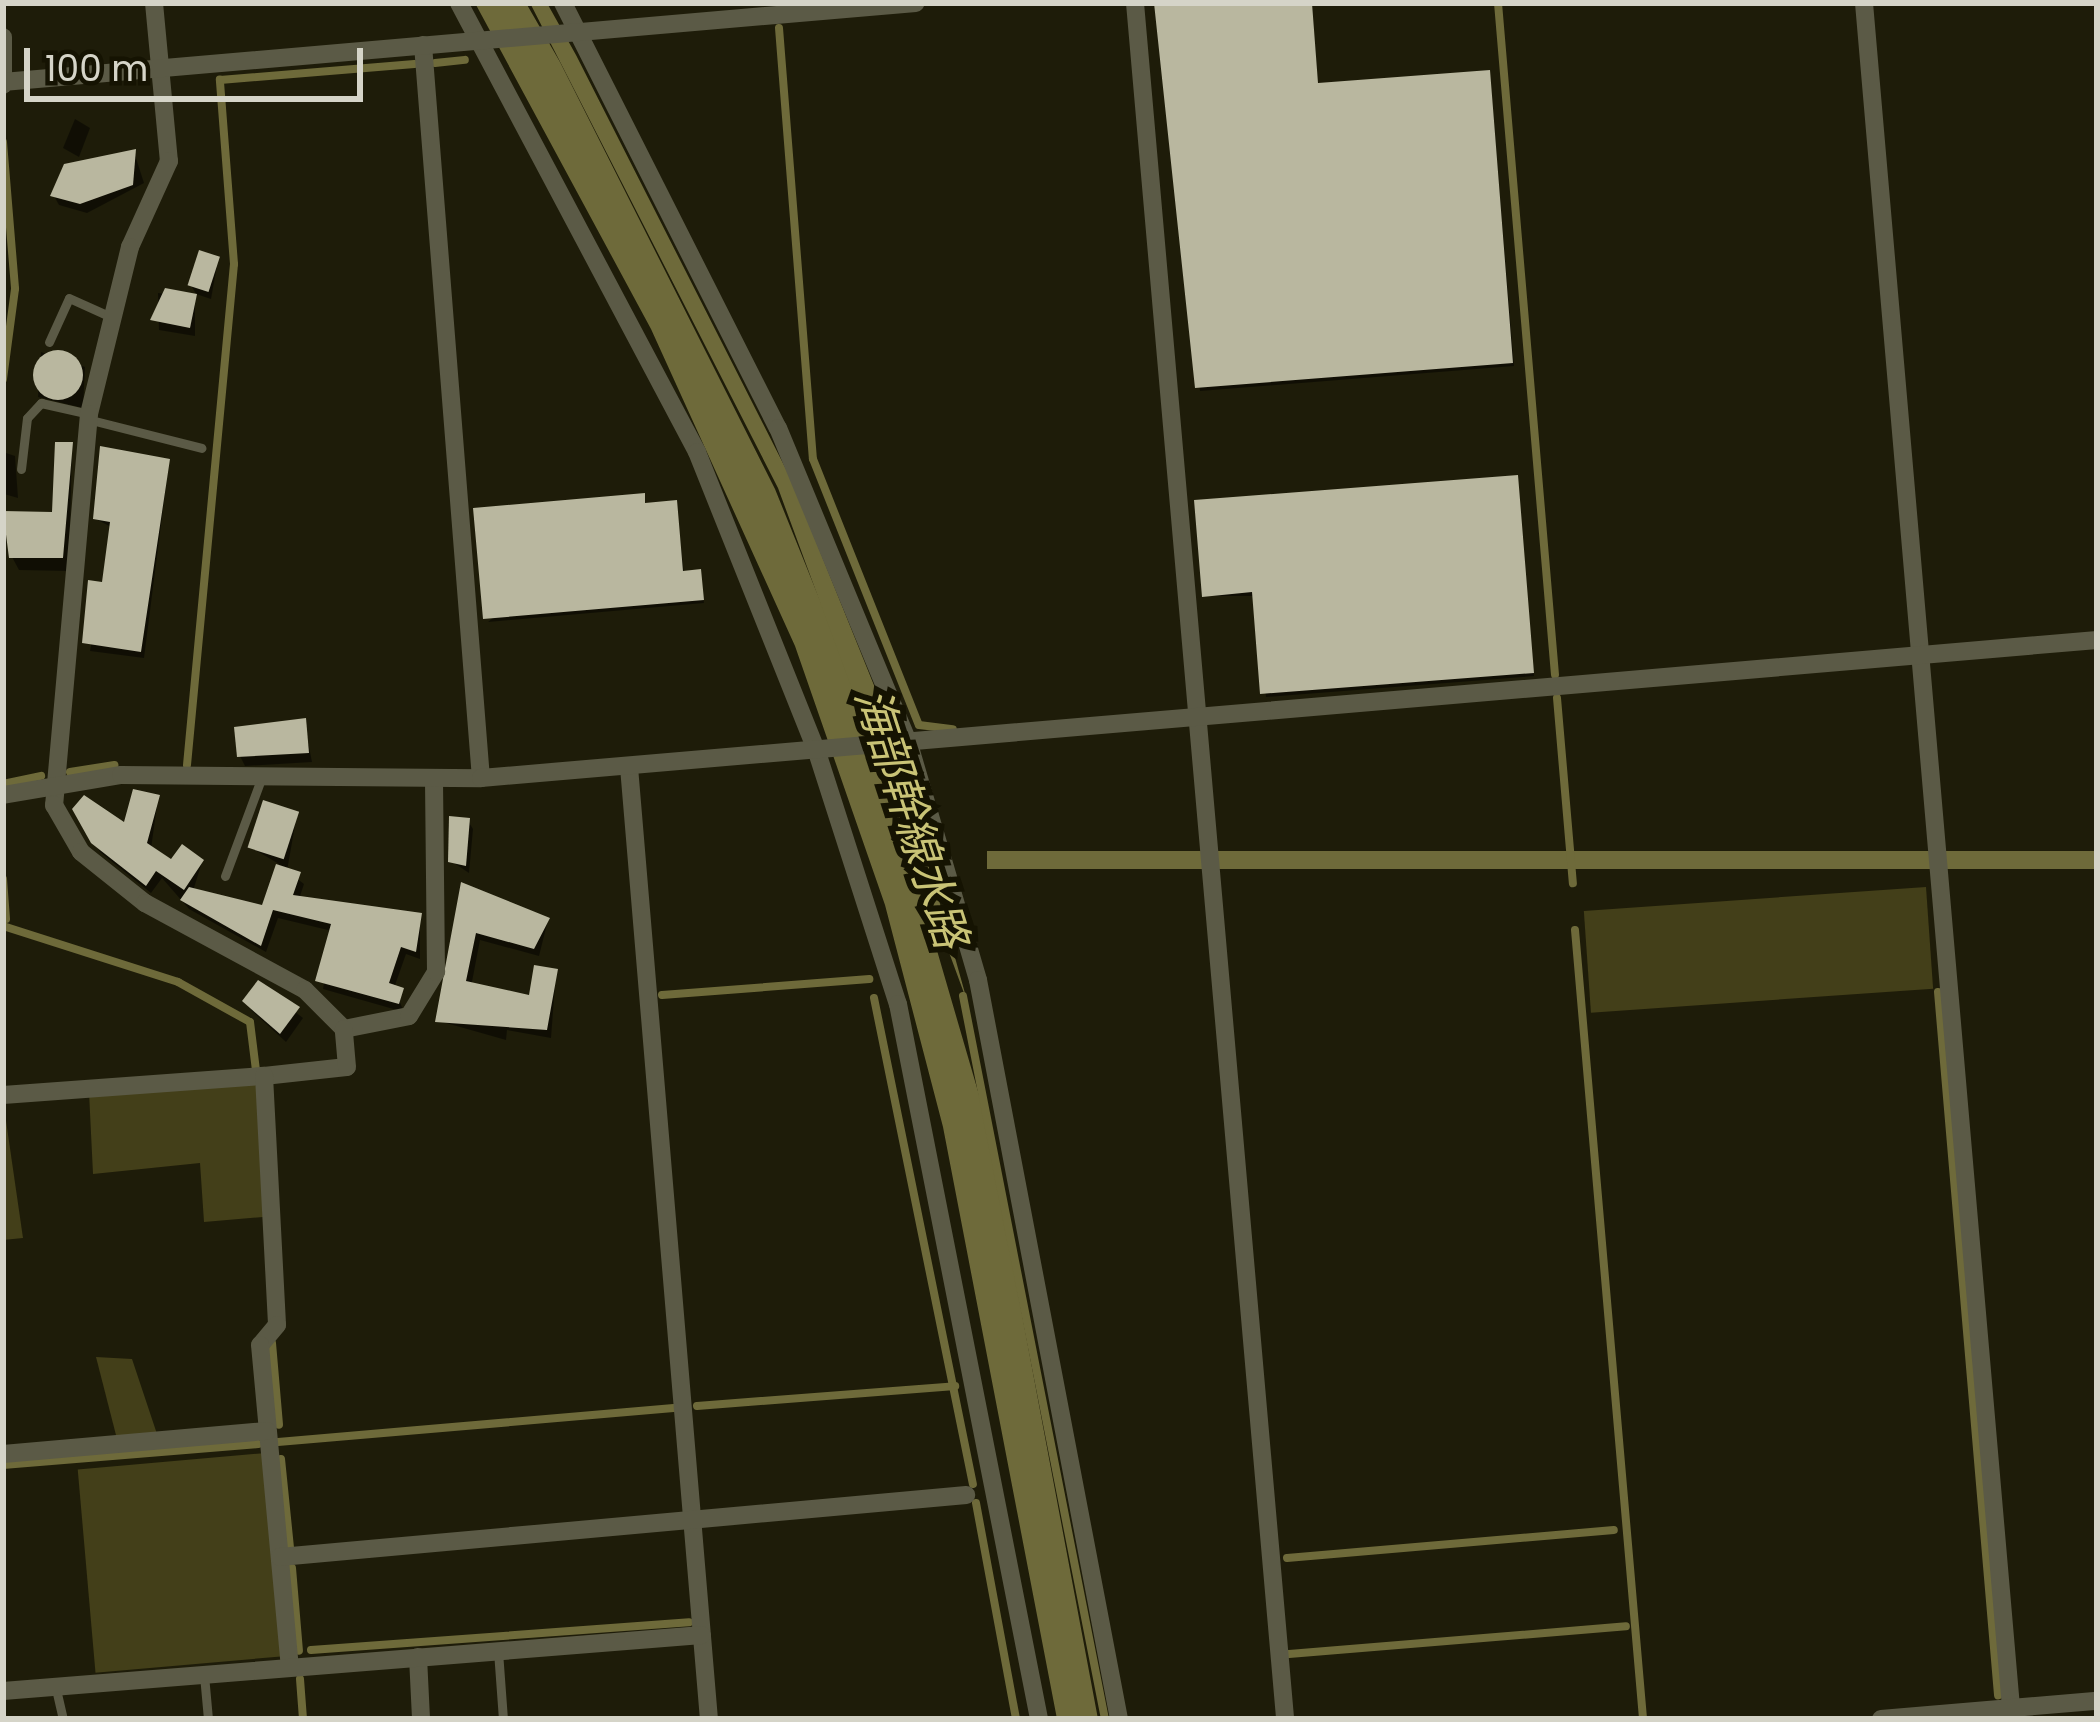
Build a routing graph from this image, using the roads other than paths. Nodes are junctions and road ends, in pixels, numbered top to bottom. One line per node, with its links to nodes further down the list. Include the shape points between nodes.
1 (154, 3): 11 (street)
2 (459, 3): 9 (street)
3 (563, 3): 7 (street)
4 (916, 3): 7 (street)
5 (1135, 3): 20 (street)
6 (1864, 3): 19 (street)
7 (575, 32): 9 (street); 21 (street, via 778,428)
8 (3, 38): 12 (street)
9 (488, 39): 10 (street); 22 (street, via 697,452)
10 (423, 45): 11 (street); 25 (street)
11 (159, 69): 12 (street); 13 (street, via 169,161)
12 (4, 83)
13 (111, 316): 14 (lane, via 69,298); 15 (street)
14 (49, 342)
15 (89, 417): 16 (lane); 17 (lane, via 40,403 27,418); 27 (street)
16 (202, 448)
17 (22, 469)
18 (2097, 640): 19 (street)
19 (1921, 656): 20 (street); 46 (street)
20 (1199, 717): 21 (street); 54 (street)
21 (906, 744): 22 (street); 53 (street, via 978,980)
22 (816, 749): 23 (street); 52 (street, via 898,1004)
23 (628, 767): 25 (street); 36 (street)
24 (434, 778): 25 (street); 26 (street); 30 (street, via 436,972 409,1016)
25 (481, 778)
26 (260, 782): 27 (street, via 121,775); 29 (lane)
27 (52, 786): 28 (street); 30 (street, via 81,852 145,903 305,990)
28 (3, 795)
29 (225, 876)
30 (344, 1028): 31 (street, via 347,1066)
31 (263, 1076): 32 (street); 33 (street, via 277,1325 260,1345)
32 (3, 1095)
33 (267, 1431): 34 (street); 37 (street)
34 (3, 1454)
35 (966, 1495): 36 (street)
36 (692, 1520): 37 (street); 38 (street)
37 (280, 1557): 41 (street)
38 (702, 1635): 39 (street); 51 (street)
39 (498, 1651): 40 (street); 50 (lane)
40 (418, 1658): 41 (street); 49 (street)
41 (290, 1668): 42 (street)
42 (204, 1675): 43 (street); 48 (lane)
43 (55, 1687): 44 (street); 47 (lane)
44 (3, 1691)
45 (2097, 1701): 46 (street)
46 (2011, 1713): 55 (street)
47 (62, 1719)
48 (208, 1719)
49 (422, 1719)
50 (503, 1719)
51 (709, 1719)
52 (1039, 1719)
53 (1119, 1719)
54 (1285, 1719)
55 (1881, 1719)

